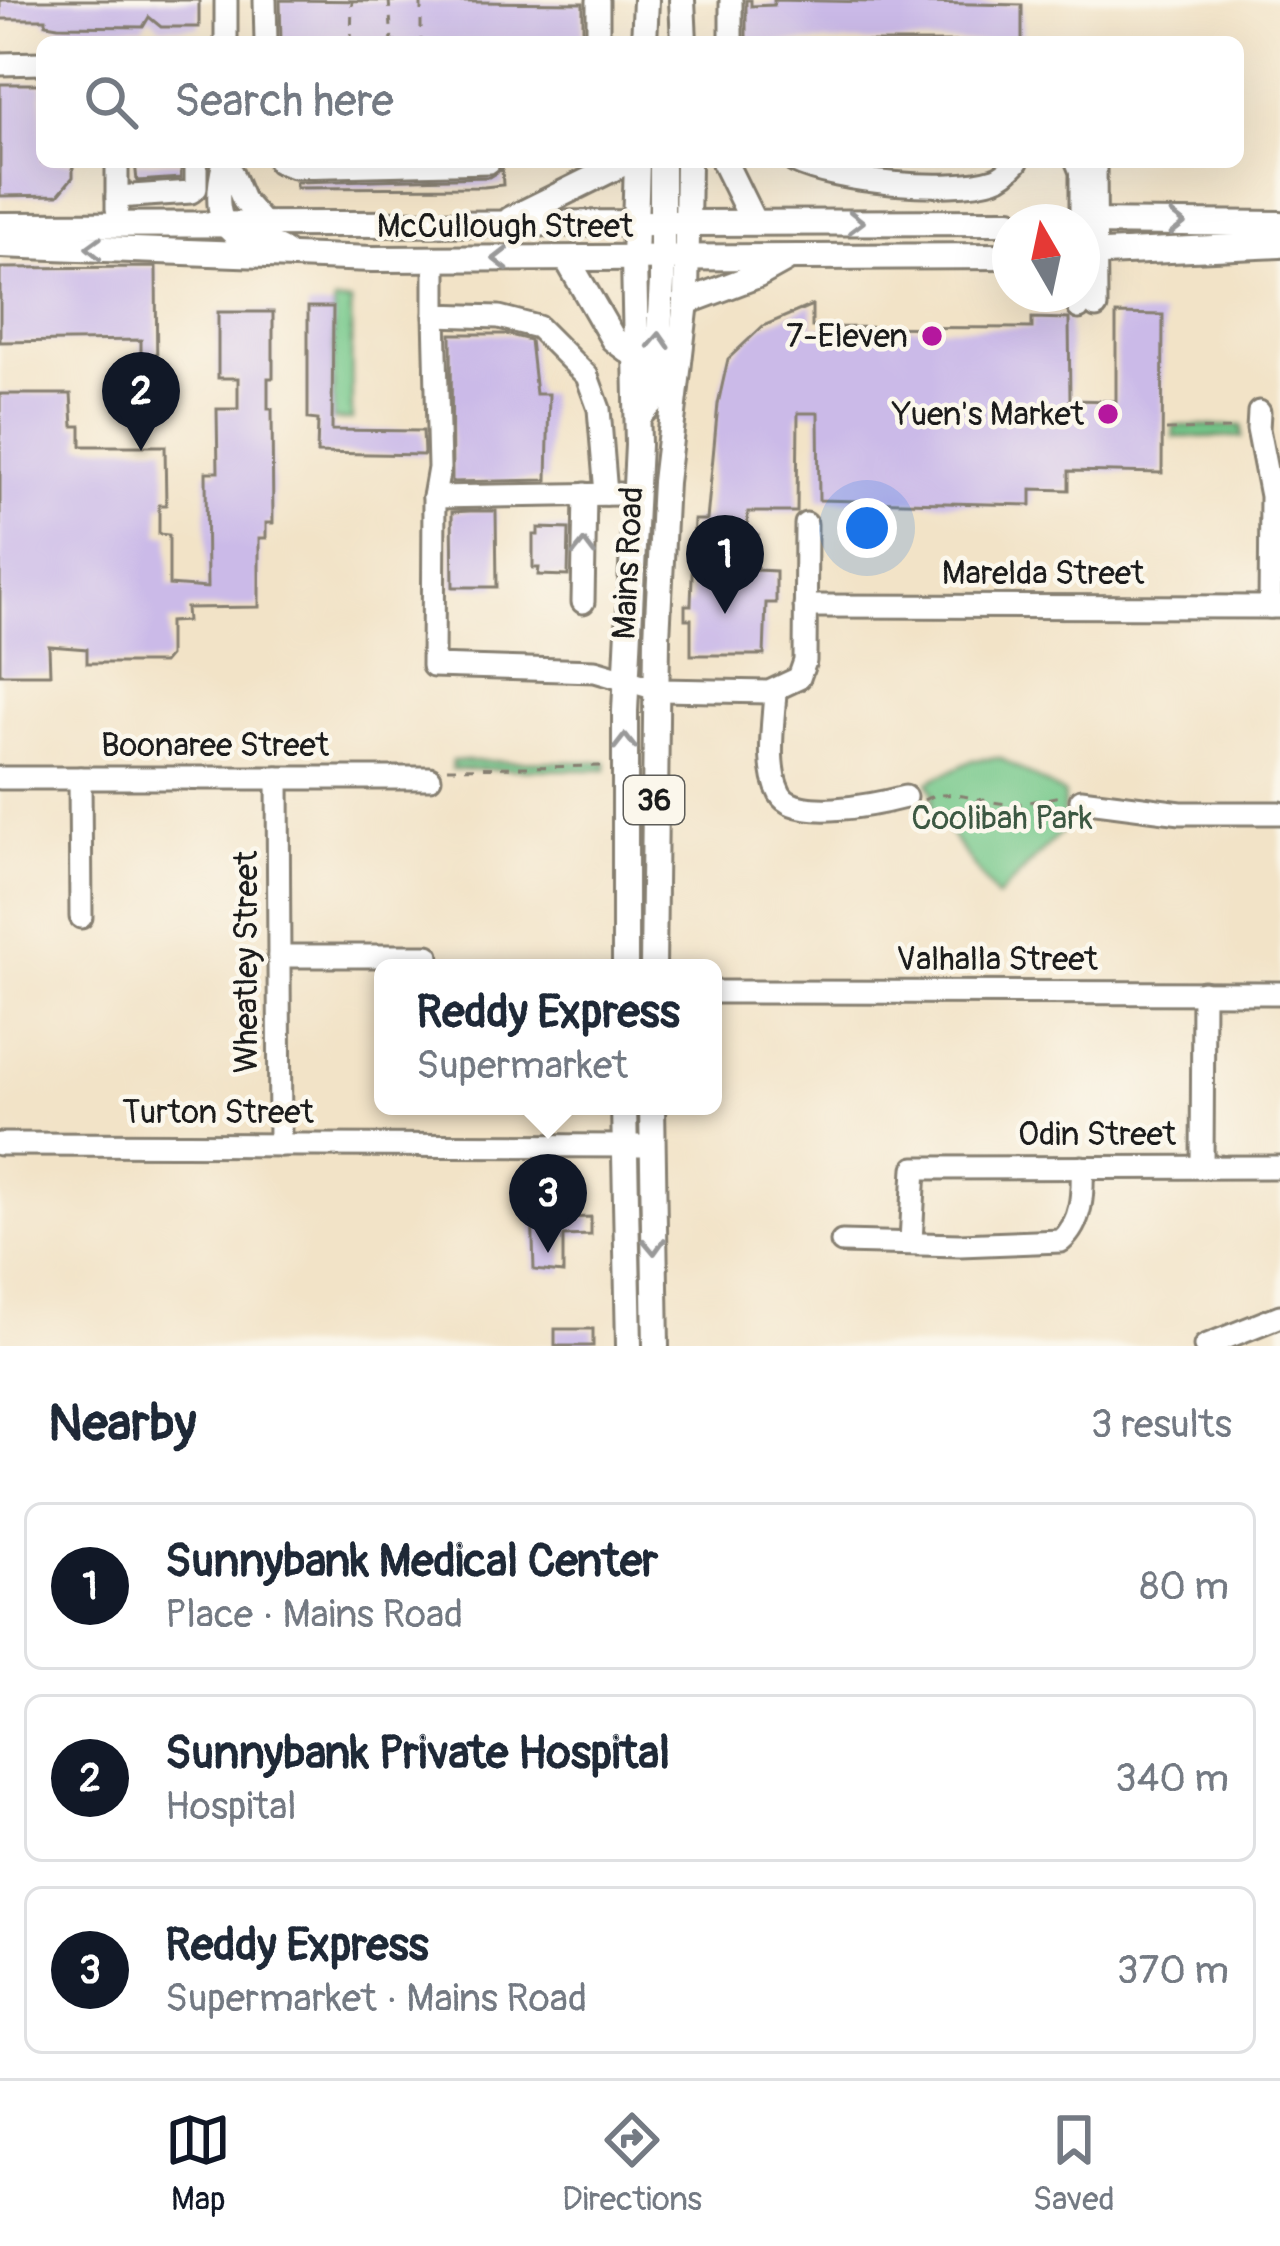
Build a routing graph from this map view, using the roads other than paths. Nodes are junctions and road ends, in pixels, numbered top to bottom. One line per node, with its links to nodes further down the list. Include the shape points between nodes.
1 (226, 0): 8 (street)
2 (265, 0): 9 (street)
3 (278, 0): 10 (street)
4 (598, 0): 11 (street)
5 (646, 0): 12 (main road)
6 (731, 0): 14 (street)
7 (682, 8): 13 (main road)
8 (226, 36)
9 (266, 36)
10 (278, 36)
11 (598, 36)
12 (644, 36)
13 (670, 36)
14 (731, 36)
15 (36, 63): 16 (street)
16 (0, 64)
17 (118, 168): 30 (street)
18 (196, 168): 30 (street, via 191,193)
19 (225, 168): 43 (street, via 219,203)
20 (229, 168): 44 (street)
21 (614, 168): 35 (main road)
22 (638, 168): 36 (main road, Mains Road / 36)
23 (662, 168): 37 (main road)
24 (688, 168): 33 (main road, Mains Road / 36)
25 (726, 168): 34 (main road)
26 (807, 168): 27 (street, via 869,182 954,183 996,179)
27 (1009, 168)
28 (1079, 168): 31 (street)
29 (1094, 168): 32 (street)
30 (117, 197): 42 (street)
31 (1084, 204)
32 (1089, 204)
33 (689, 221): 34 (main road, McCullough Street); 37 (main road, McCullough Street); 53 (main road, Mains Road / 36)
34 (753, 221): 38 (main road, McCullough Street, one-way to 38)
35 (504, 222): 36 (main road, McCullough Street); 44 (main road, McCullough Street)
36 (635, 222): 37 (main road, McCullough Street); 51 (main road, Mains Road / 36)
37 (662, 222): 52 (main road)
38 (992, 222)
39 (1100, 222): 40 (main road, one-way to 40)
40 (1280, 224)
41 (0, 225): 42 (main road, McCullough Street)
42 (116, 225): 43 (main road, McCullough Street)
43 (226, 225): 44 (main road, McCullough Street); 49 (street)
44 (265, 225)
45 (0, 245): 49 (main road, McCullough Street, one-way to 45)
46 (1280, 245): 47 (main road)
47 (1100, 253)
48 (992, 256): 54 (main road, McCullough Street)
49 (293, 257): 55 (main road, McCullough Street)
50 (567, 259): 51 (main road, McCullough Street); 55 (main road, McCullough Street, one-way to 55); 58 (main road, via 613,339)
51 (634, 259): 52 (main road, McCullough Street); 58 (main road, Mains Road / 36)
52 (662, 259): 53 (main road, McCullough Street); 59 (main road, one-way to 52, via 655,399)
53 (688, 259): 54 (main road, McCullough Street); 56 (main road, Mains Road / 36)
54 (787, 259): 56 (main road)
55 (435, 260): 57 (street)
56 (686, 302): 69 (main road, Mains Road / 36, via 664,500)
57 (436, 315): 61 (street, via 538,327 587,376 599,410); 63 (street)
58 (636, 356): 59 (main road, Mains Road / 36)
59 (638, 417): 62 (main road, Mains Road / 36)
60 (1258, 420): 67 (street, via 1271,496)
61 (596, 494): 62 (street); 63 (street); 65 (street, one-way to 61)
62 (636, 495): 68 (main road, Mains Road / 36)
63 (434, 496): 68 (street, via 433,666 582,670)
64 (806, 524): 66 (street)
65 (583, 602)
66 (805, 605): 67 (street, Marelda Street); 70 (street, via 804,668)
67 (1275, 607)
68 (626, 679): 69 (street); 81 (main road, Mains Road / 36, one-way to 68)
69 (655, 688): 70 (street); 82 (main road, Mains Road / 36)
70 (775, 691): 75 (street, via 774,776 794,808 866,807)
71 (0, 778): 72 (street, Boonaree Street)
72 (80, 778): 73 (street, Boonaree Street); 78 (street)
73 (278, 778): 74 (street, Boonaree Street); 79 (street, Wheatley Street)
74 (430, 778)
75 (905, 797)
76 (1081, 800): 77 (street, via 1181,813)
77 (1280, 813)
78 (81, 916)
79 (279, 956): 80 (street); 89 (street, Wheatley Street)
80 (428, 956)
81 (625, 959)
82 (652, 959)
83 (722, 992): 84 (street, Valhalla Street)
84 (1202, 992): 85 (street, Valhalla Street); 92 (street)
85 (1280, 993)
86 (624, 1115): 91 (main road)
87 (652, 1115): 90 (main road)
88 (0, 1144): 89 (street, Turton Street)
89 (280, 1145): 91 (street, Turton Street)
90 (652, 1146): 91 (street, Turton Street); 99 (main road, one-way to 99)
91 (624, 1147): 98 (main road)
92 (1202, 1166): 93 (street, Odin Street); 94 (street, Odin Street)
93 (1082, 1167): 95 (street, via 1079,1209 1061,1241); 95 (street, Odin Street, via 915,1168)
94 (1280, 1167)
95 (911, 1241): 96 (street)
96 (842, 1242)
97 (1280, 1316): 100 (street)
98 (629, 1346)
99 (656, 1346)
100 (1205, 1346)

